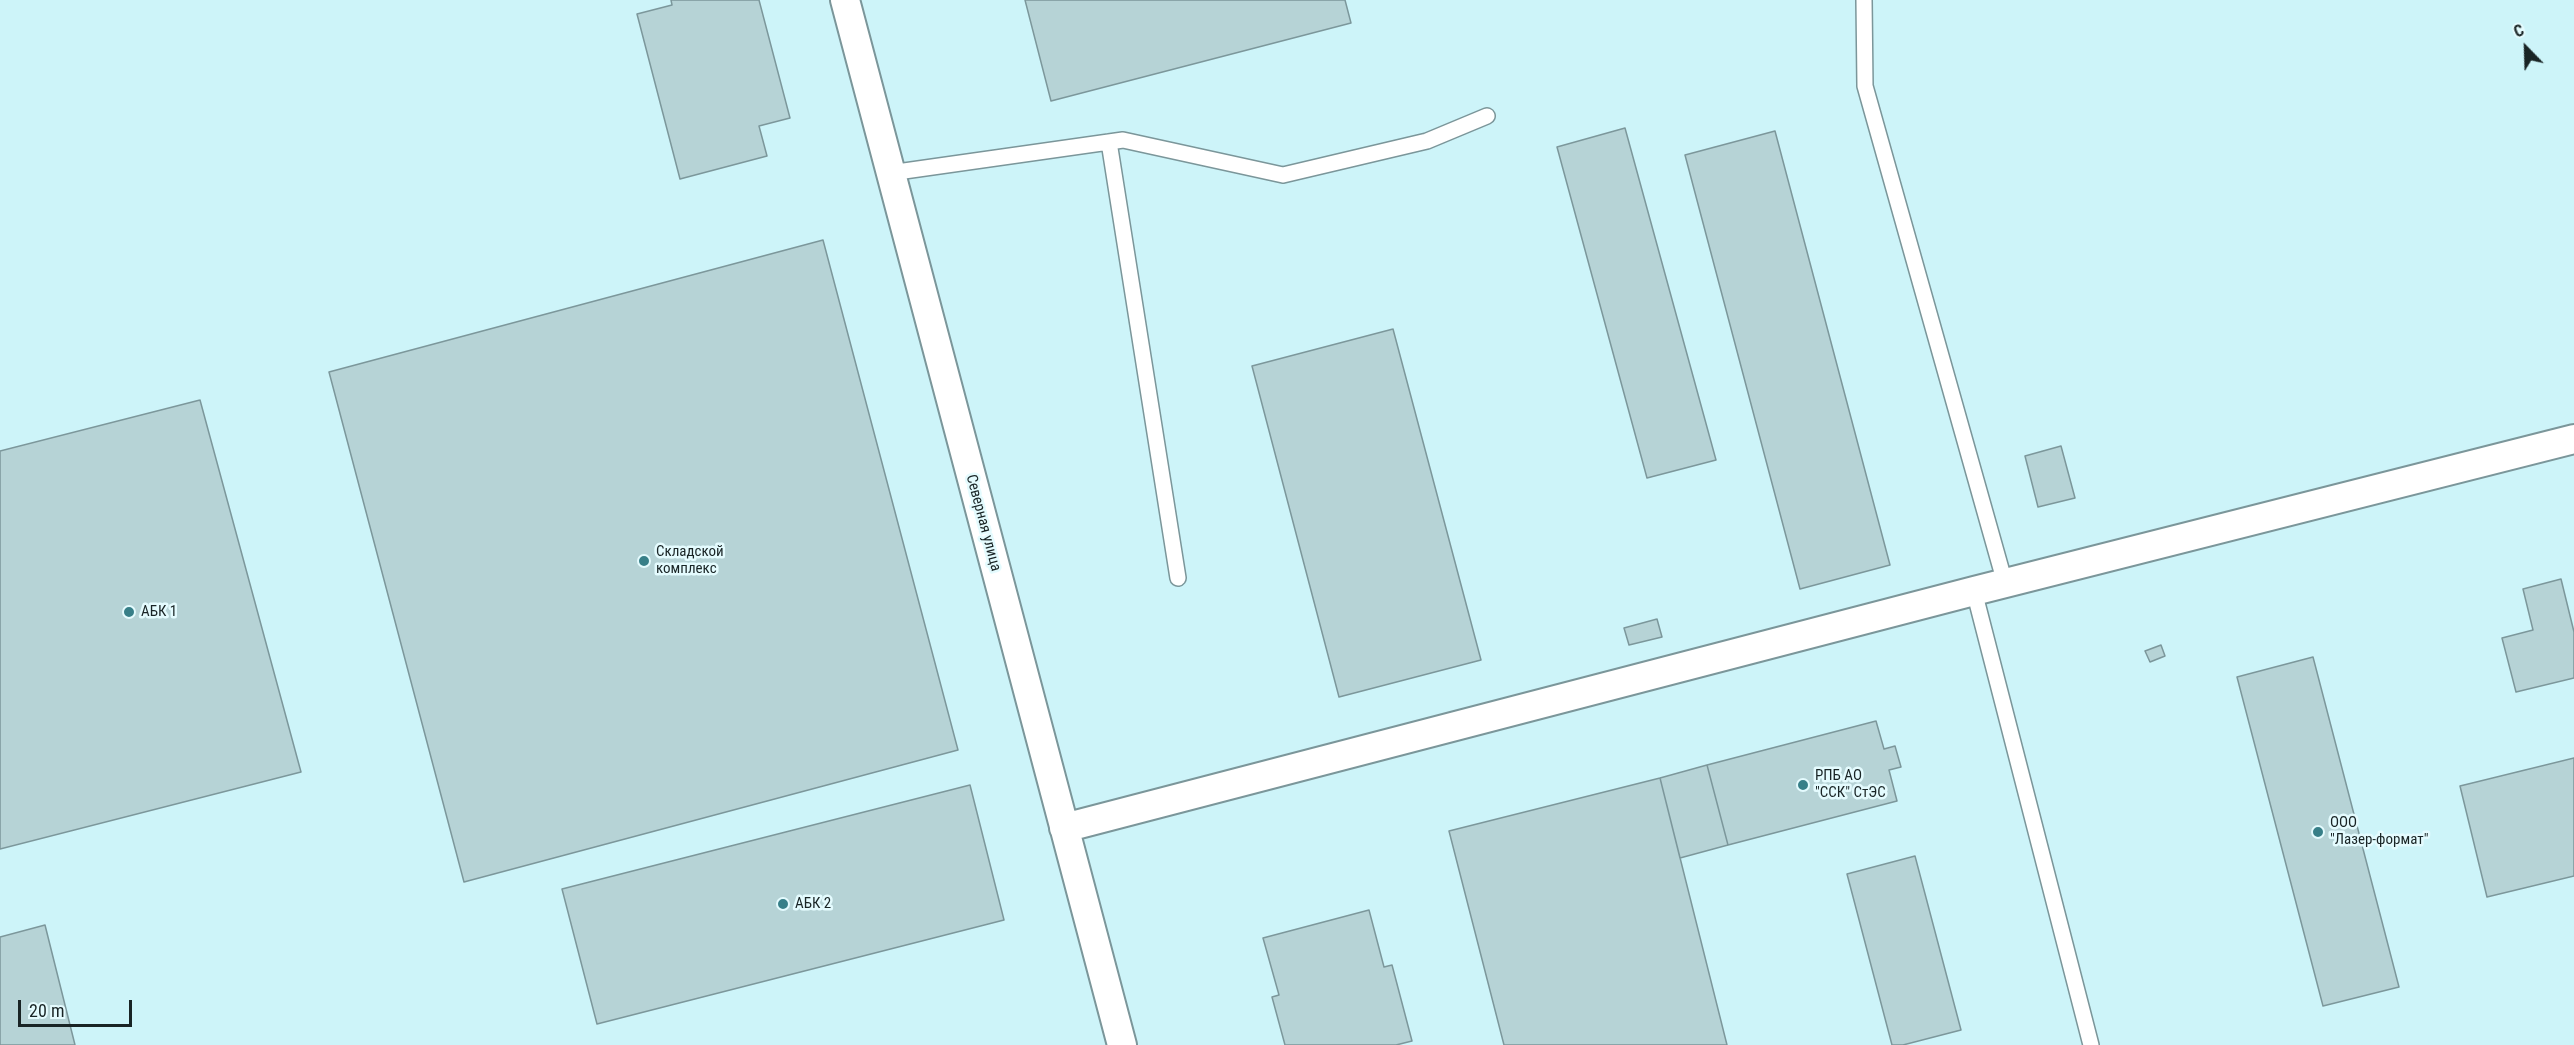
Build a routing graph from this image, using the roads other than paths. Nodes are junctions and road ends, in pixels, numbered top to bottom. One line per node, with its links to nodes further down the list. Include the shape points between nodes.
1 (845, 0): 5 (street, Северная улица)
2 (1864, 0): 8 (lane, via 1865,86)
3 (1487, 116): 4 (lane, via 1427,141 1283,175 1123,140)
4 (1108, 142): 5 (lane); 7 (lane)
5 (890, 173): 10 (street, Северная улица)
6 (2574, 439): 8 (street)
7 (1178, 578)
8 (2005, 584): 9 (street)
9 (1974, 591): 10 (street); 12 (lane)
10 (1064, 828): 11 (street, Северная улица)
11 (1122, 1045)
12 (2091, 1045)

